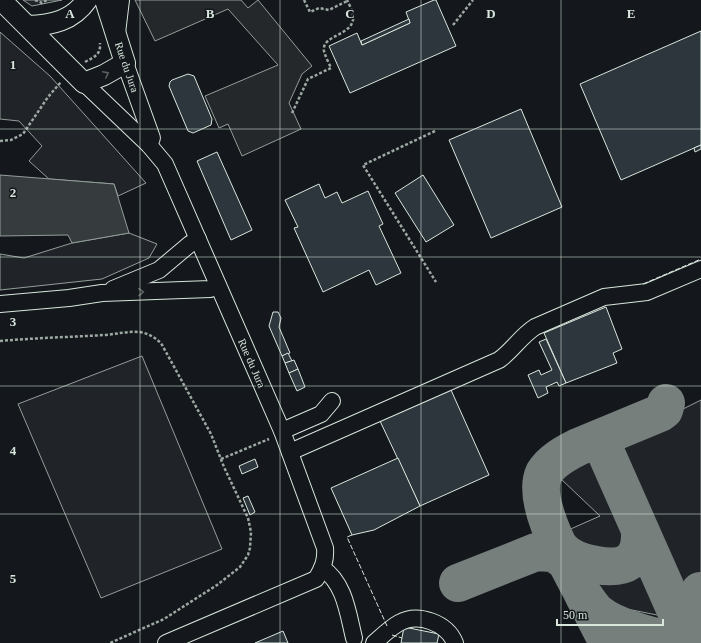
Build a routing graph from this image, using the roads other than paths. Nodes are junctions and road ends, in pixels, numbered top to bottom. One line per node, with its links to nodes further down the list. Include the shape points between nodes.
1 (2, 0): 5 (main road)
2 (87, 0): 5 (main road, via 67,19)
3 (105, 0): 6 (main road, Rue du Jura)
4 (121, 0): 6 (street)
5 (28, 26): 8 (main road)
6 (108, 38): 7 (main road, Rue du Jura)
7 (125, 63): 8 (main road, one-way to 7, via 104,75); 9 (street, Rue du Jura, via 152,138)
8 (79, 77): 9 (street)
9 (150, 145): 10 (street, Rue du Jura, via 165,164)
10 (198, 240): 12 (street, Rue du Jura); 13 (street, via 159,270)
11 (701, 269): 17 (street, via 648,292 604,297 535,327 526,332 499,360)
12 (218, 286): 13 (street, one-way to 12, via 210,289); 16 (street, Rue du Jura)
13 (102, 293): 14 (street)
14 (0, 304)
15 (332, 401): 16 (street, via 322,414)
16 (282, 432): 17 (street, Rue du Jura)
17 (290, 452): 18 (street, Rue du Jura, via 325,548 326,559)
18 (322, 568): 19 (street, via 329,573 344,599); 20 (street, via 316,579)
19 (350, 641): 21 (street, via 368,640)
20 (166, 643)
21 (371, 643)
22 (374, 643): 23 (street, via 400,622 414,619 429,620 444,629)
23 (455, 643)

